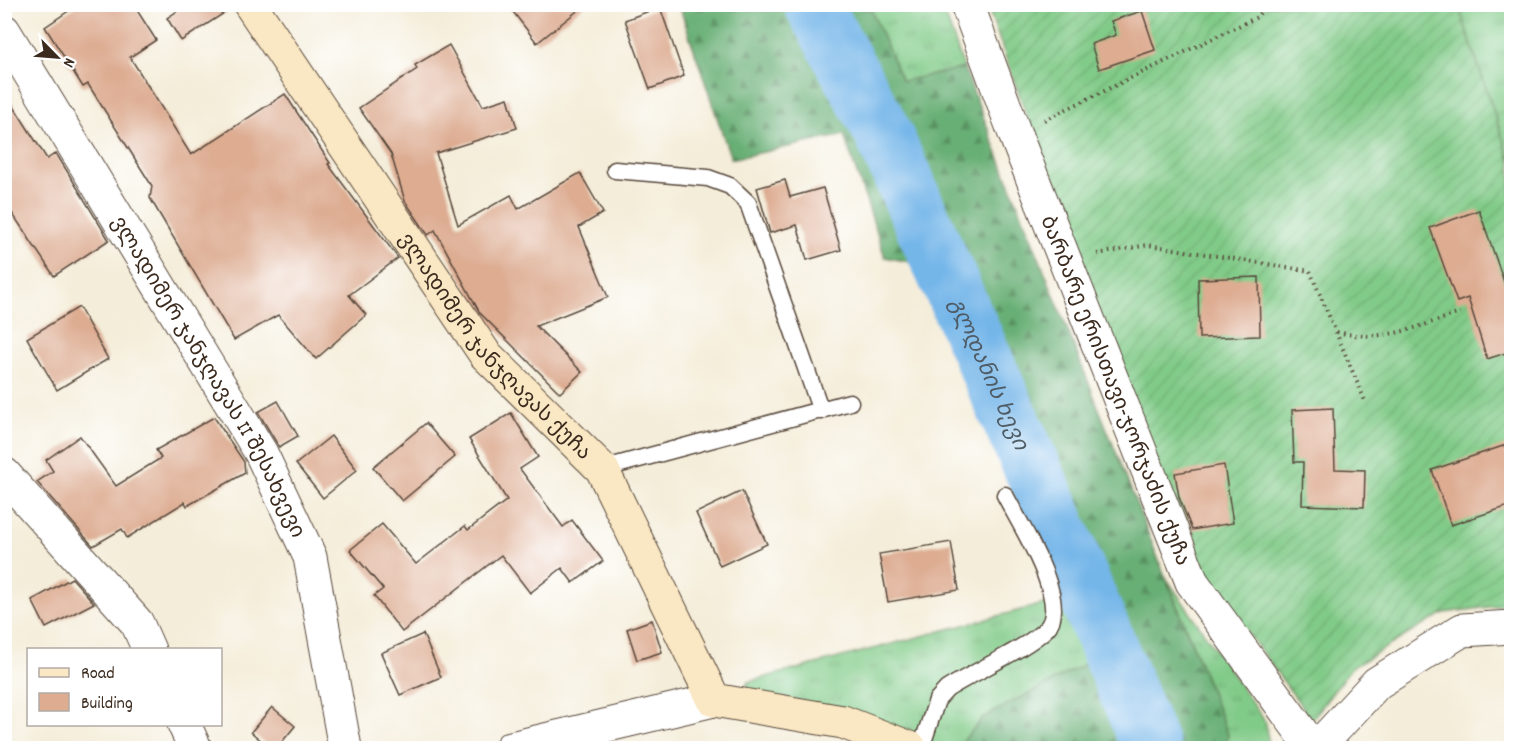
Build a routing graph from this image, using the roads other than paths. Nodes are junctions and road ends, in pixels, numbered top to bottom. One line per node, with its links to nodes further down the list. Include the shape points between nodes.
1 (250, 4): 7 (street, ვლადიმერ ჯანჯღავას ქუჩა, via 485,354)
2 (967, 4): 19 (street, ბარბარე ერისთავი-ჯორჯაძის ქუჩა, via 1192,582)
3 (5, 34): 15 (street, ვლადიმერ ჯანჯღავას II შესახვევი, via 266,463 310,557)
4 (615, 170): 6 (lane, via 708,178 730,186 748,202)
5 (850, 402): 6 (lane)
6 (821, 411): 7 (lane)
7 (602, 470): 12 (street, ვლადიმერ ჯანჯღავას ქუჩა)
8 (4, 474): 11 (street, via 137,623)
9 (1005, 495): 18 (lane, via 1052,589 1055,615 1047,629 1030,641 947,689 937,700)
10 (1512, 627): 19 (street, via 1462,630 1452,636 1377,683)
11 (148, 648)
12 (714, 700): 16 (street); 17 (street, via 843,722)
13 (185, 726): 14 (street)
14 (195, 748)
15 (345, 748)
16 (511, 748)
17 (910, 748)
18 (921, 748)
19 (1315, 748)

